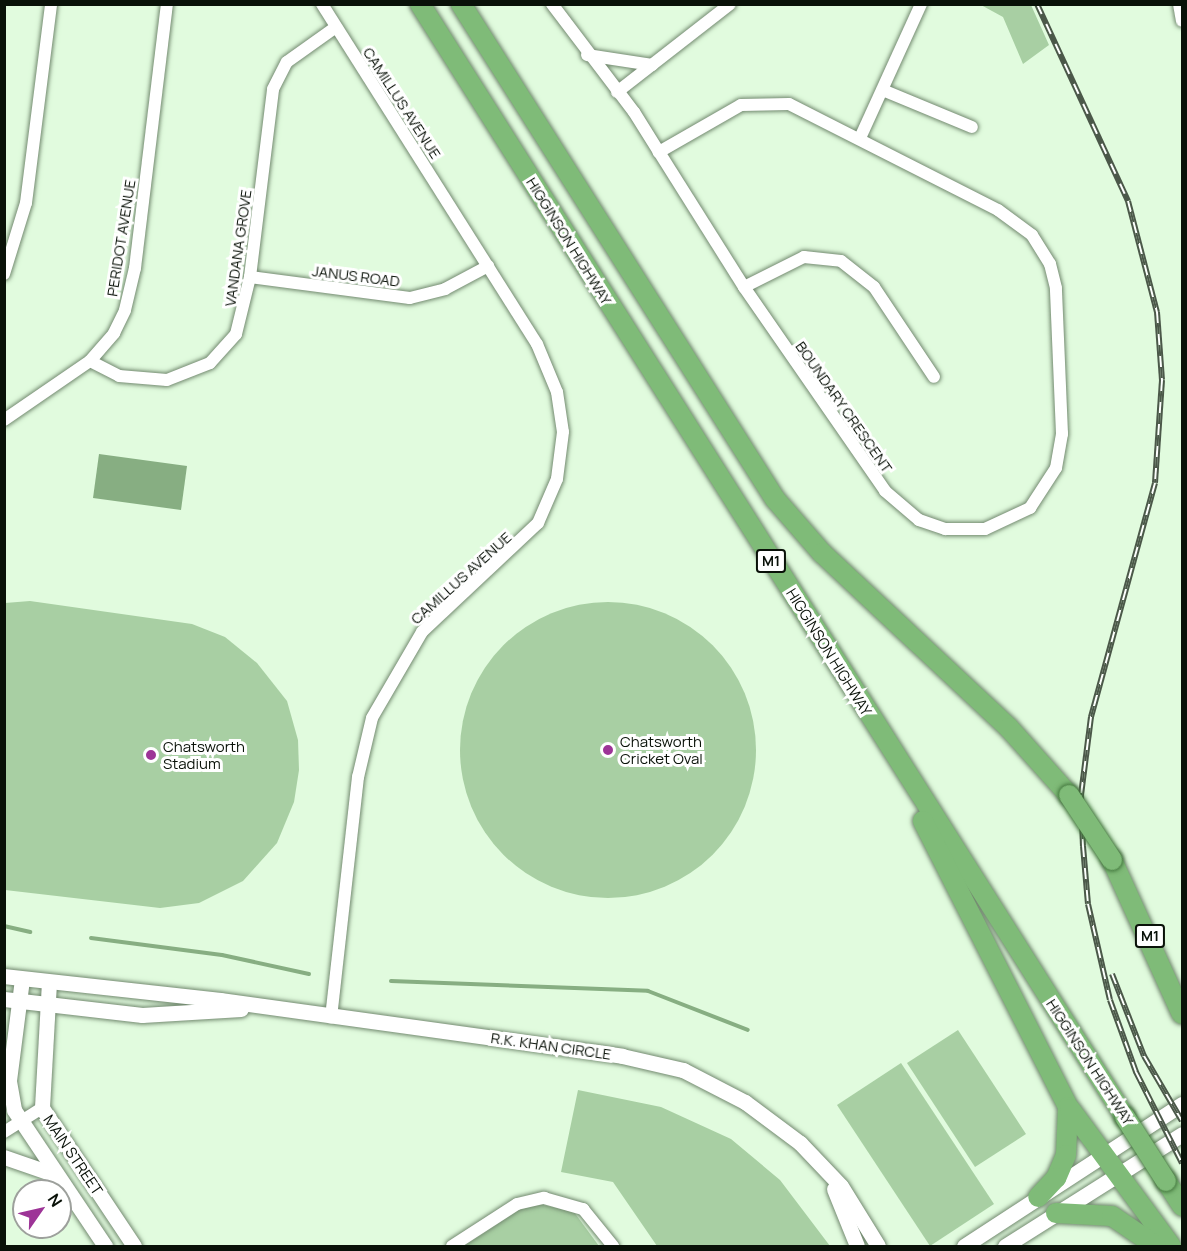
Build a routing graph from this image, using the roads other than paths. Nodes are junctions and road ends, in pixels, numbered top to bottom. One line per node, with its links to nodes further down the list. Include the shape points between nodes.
1 (51, 4): 20 (street, via 26,203)
2 (167, 4): 23 (street, PERIDOT AVENUE, via 131,290 114,333)
3 (322, 4): 11 (street, CAMILLUS AVENUE)
4 (420, 4): 26 (highway, HIGGINSON HIGHWAY / M1)
5 (461, 4): 34 (highway, M1, bridge, via 776,499 822,553 1009,728 1069,795 1112,860)
6 (552, 4): 12 (street)
7 (730, 4): 13 (street)
8 (921, 4): 14 (street)
9 (1179, 4): 10 (street)
10 (1182, 21)
11 (336, 27): 19 (street, CAMILLUS AVENUE); 21 (street, VANDANA GROVE, via 287,62 273,89)
12 (587, 55): 13 (street); 15 (street)
13 (652, 64): 15 (street)
14 (885, 91): 16 (street); 17 (street)
15 (617, 92): 18 (street)
16 (972, 127)
17 (860, 138): 18 (street, BOUNDARY CRESCENT, via 808,111 758,101 721,113); 22 (street, BOUNDARY CRESCENT, via 998,210 1043,249 1056,288 1062,434 1056,468 1041,496 1016,517 985,529 945,529 904,510 847,441)
18 (659, 152): 22 (street, BOUNDARY CRESCENT)
19 (488, 266): 21 (street, JANUS ROAD, via 445,289 410,298); 35 (street, CAMILLUS AVENUE, via 537,344 557,392 563,432 557,479 524,541 440,614 409,649 372,718 358,777)
20 (4, 274)
21 (250, 277): 23 (street, VANDANA GROVE, via 236,334 210,363 191,373 167,380 119,376)
22 (744, 287): 24 (street, via 804,257 840,261 874,286)
23 (90, 361): 25 (street, PERIDOT AVENUE)
24 (934, 378)
25 (4, 420)
26 (843, 674): 38 (highway, via 987,941); 49 (highway, HIGGINSON HIGHWAY / M1, bridge)
27 (4, 976): 28 (street, R.K. KHAN CIRCLE)
28 (22, 979): 29 (street, R.K. KHAN CIRCLE); 31 (street, MAIN STREET)
29 (49, 982): 32 (street, MAIN STREET); 33 (street, R.K. KHAN CIRCLE)
30 (4, 999): 31 (street, R.K. KHAN CIRCLE)
31 (21, 1002): 32 (street, R.K. KHAN CIRCLE); 36 (street, MAIN STREET)
32 (47, 1004): 33 (street, R.K. KHAN CIRCLE, via 142,1015); 39 (street, MAIN STREET)
33 (253, 1008): 35 (street, R.K. KHAN CIRCLE)
34 (1182, 1014)
35 (331, 1017): 45 (street, R.K. KHAN CIRCLE, via 622,1056 683,1070 745,1101)
36 (7, 1093): 40 (street, MAIN STREET)
37 (1182, 1104): 44 (street)
38 (1068, 1107): 44 (highway); 48 (highway, via 1066,1155 1056,1178)
39 (42, 1108): 40 (street); 53 (street, MAIN STREET)
40 (13, 1114): 41 (street); 46 (street, MAIN STREET)
41 (4, 1132)
42 (1182, 1134): 47 (street)
43 (4, 1157): 46 (street)
44 (1100, 1157): 47 (highway); 48 (street)
45 (819, 1162): 51 (street, R.K. KHAN CIRCLE, via 841,1186); 56 (street, R.K. KHAN CIRCLE)
46 (56, 1175): 52 (street, MAIN STREET)
47 (1115, 1177): 50 (street); 62 (highway)
48 (1038, 1197): 59 (street)
49 (1182, 1206)
50 (1056, 1213): 60 (street); 61 (highway, via 1112,1216)
51 (869, 1233): 57 (street, R.K. KHAN CIRCLE); 58 (street)
52 (105, 1246)
53 (134, 1246)
54 (452, 1246): 55 (street, via 517,1204 544,1198 583,1209)
55 (613, 1246)
56 (857, 1246)
57 (878, 1246)
58 (886, 1246)
59 (964, 1246)
60 (1005, 1246)
61 (1156, 1246)
62 (1171, 1246)

